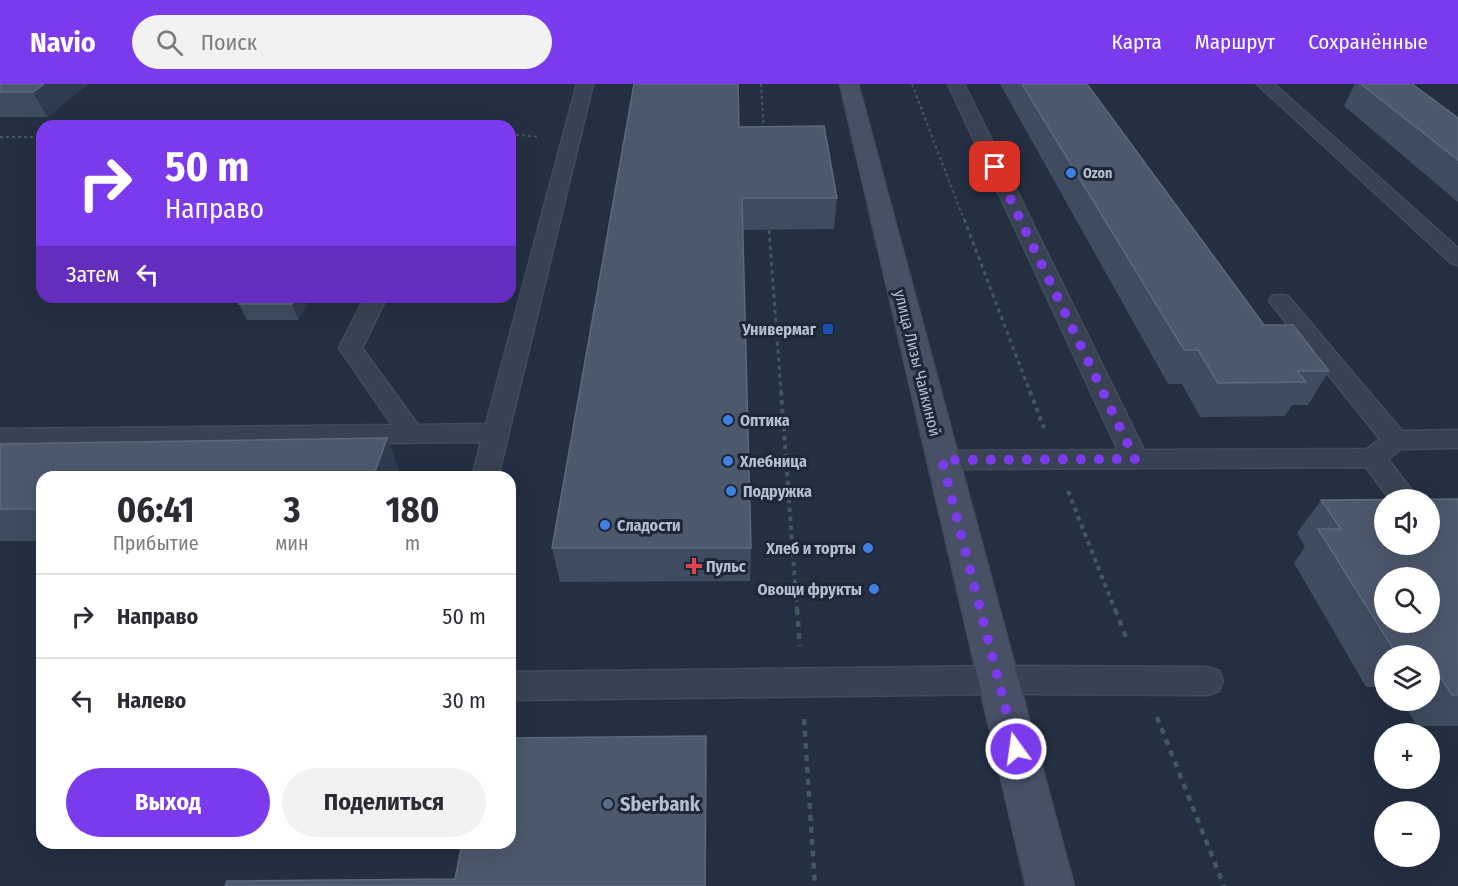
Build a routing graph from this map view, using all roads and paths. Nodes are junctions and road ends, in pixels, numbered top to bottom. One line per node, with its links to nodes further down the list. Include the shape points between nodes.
1 (585, 84): 13 (lane)
2 (762, 84): 8 (path)
3 (849, 84): 20 (main road, улица Лизы Чайкиной)
4 (956, 84): 19 (lane)
5 (1265, 84): 10 (lane)
6 (0, 137): 7 (path)
7 (36, 137)
8 (764, 138)
9 (769, 230): 25 (path)
10 (1458, 259)
11 (1280, 301): 17 (lane)
12 (373, 303): 14 (lane, via 351,348)
13 (496, 433): 14 (lane); 21 (lane)
14 (411, 434): 15 (lane)
15 (0, 438)
16 (1458, 439): 17 (lane)
17 (1395, 440): 18 (lane)
18 (1373, 458): 19 (lane); 22 (lane)
19 (1135, 459): 20 (lane)
20 (942, 460): 23 (main road, улица Лизы Чайкиной)
21 (486, 471)
22 (1397, 489)
23 (999, 680): 24 (lane); 25 (lane); 28 (main road, улица Лизы Чайкиной)
24 (1207, 681)
25 (802, 682): 26 (lane); 27 (path)
26 (516, 686)
27 (815, 886)
28 (1050, 886)

